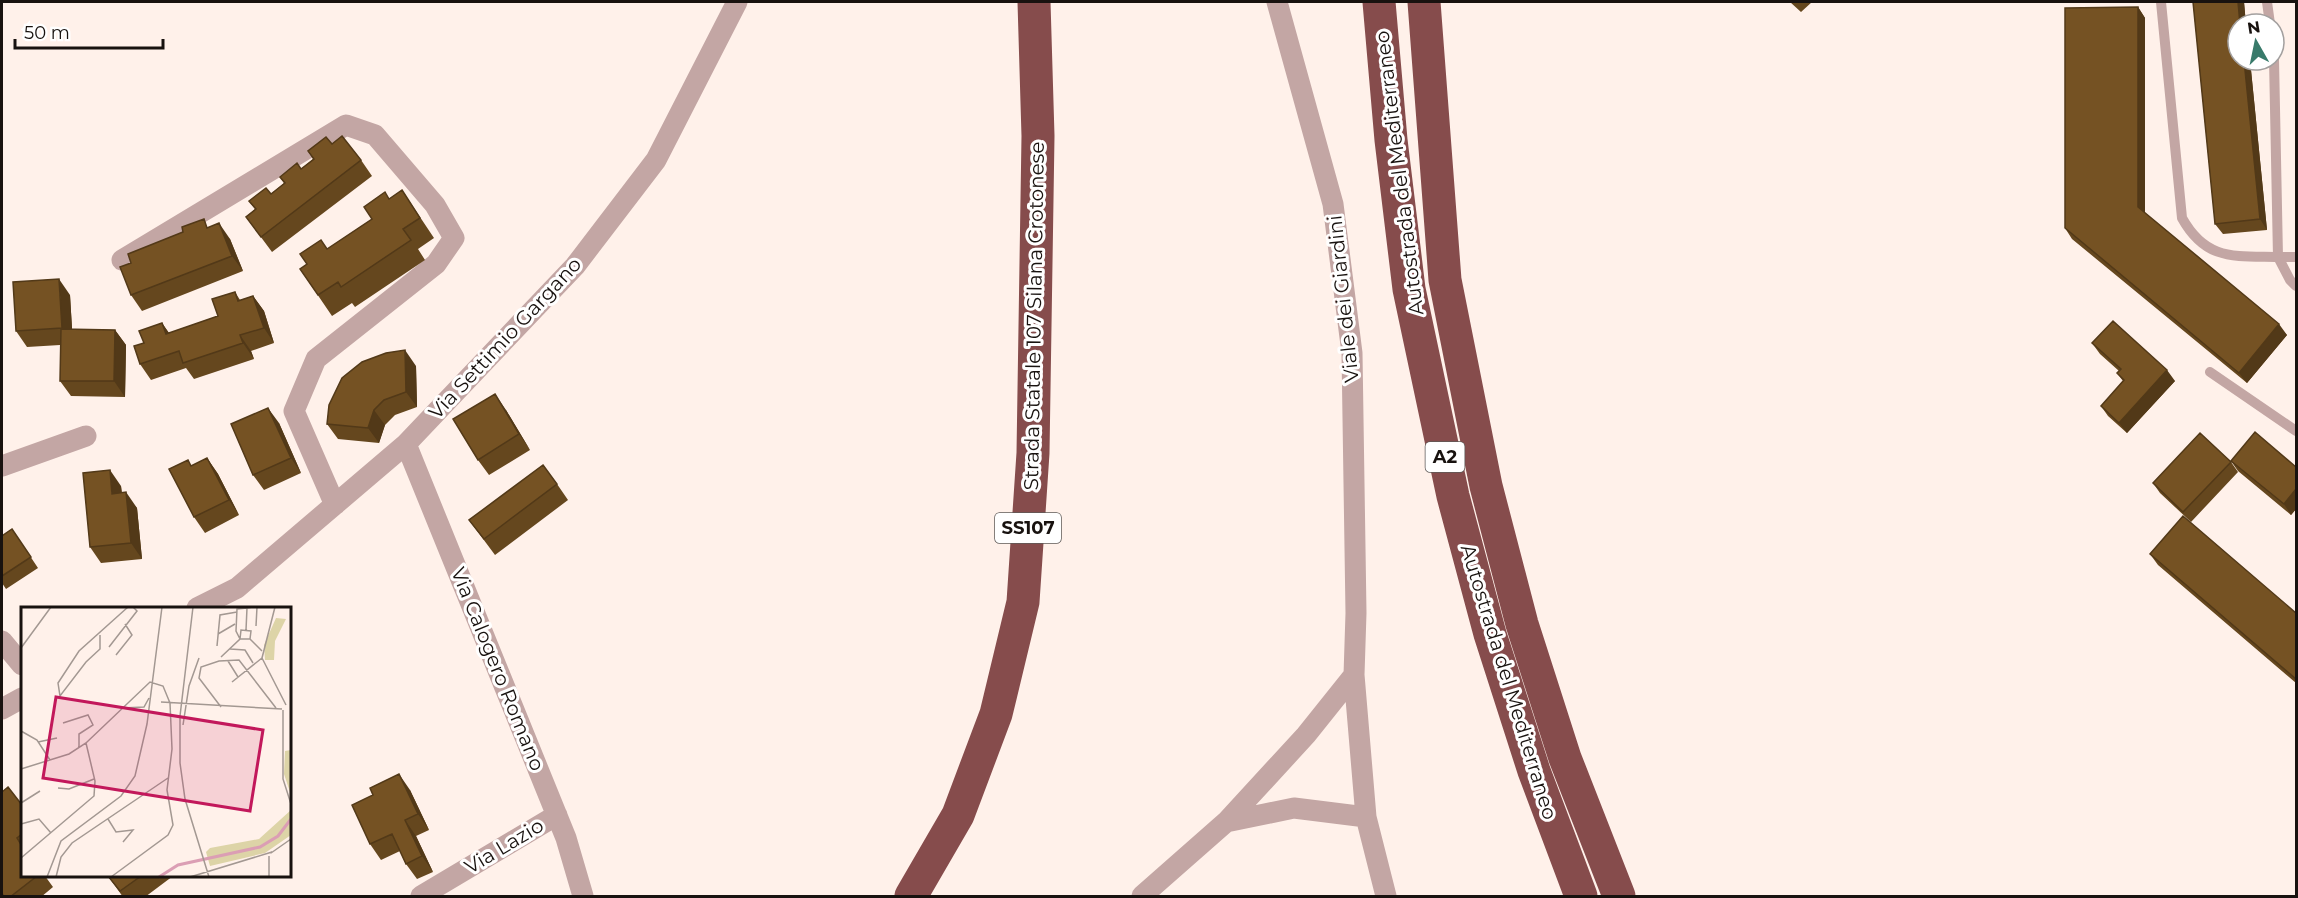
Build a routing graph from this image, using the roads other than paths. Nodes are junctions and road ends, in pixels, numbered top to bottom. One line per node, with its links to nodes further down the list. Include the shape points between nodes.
1 (737, 2): 19 (street, Via Settimio Gargano, via 656,160 575,266)
2 (1011, 2): 11 (highway, via 1026,40)
3 (1277, 2): 25 (street, Viale dei Giardini, via 1333,204 1352,353)
4 (1379, 2): 36 (highway, Autostrada del Mediterraneo / A2, via 1390,140 1409,289 1453,496 1490,634 1534,771)
5 (1424, 2): 10 (highway, Autostrada del Mediterraneo / A2)
6 (1440, 2): 10 (highway, via 1441,20)
7 (2161, 2): 12 (lane, via 2182,218 2192,237 2209,250)
8 (1035, 10): 11 (highway, Strada Statale 107 Silana Crotonese / SS107)
9 (2274, 72): 12 (lane)
10 (1429, 81): 37 (highway, Autostrada del Mediterraneo / A2, via 1445,280 1486,486 1522,624 1565,758)
11 (1038, 136): 34 (highway, Strada Statale 107 Silana Crotonese / SS107, via 1032,453 1023,602 996,714 958,814)
12 (2278, 257): 13 (lane); 15 (lane)
13 (2296, 257)
14 (122, 260): 21 (street, via 346,125 375,135 435,205 454,238 436,264 316,359 294,411)
15 (2296, 286)
16 (2210, 372): 17 (lane)
17 (2296, 431)
18 (86, 436): 20 (street)
19 (406, 444): 21 (street, Via Settimio Gargano); 28 (street, Via Calogero Romano)
20 (2, 466)
21 (335, 505): 22 (street, Via Settimio Gargano, via 237,588)
22 (201, 607)
23 (2, 641): 24 (street)
24 (21, 664)
25 (1354, 675): 29 (street, Viale dei Giardini); 30 (street, via 1306,735)
26 (21, 699): 27 (street)
27 (2, 709)
28 (557, 815): 32 (street, Via Lazio); 33 (street, Via Calogero Romano)
29 (1366, 816): 30 (street, via 1294,808); 35 (street, Viale dei Giardini)
30 (1226, 822): 31 (street)
31 (1149, 894)
32 (421, 897)
33 (583, 897)
34 (911, 897)
35 (1386, 897)
36 (1581, 897)
37 (1619, 897)

